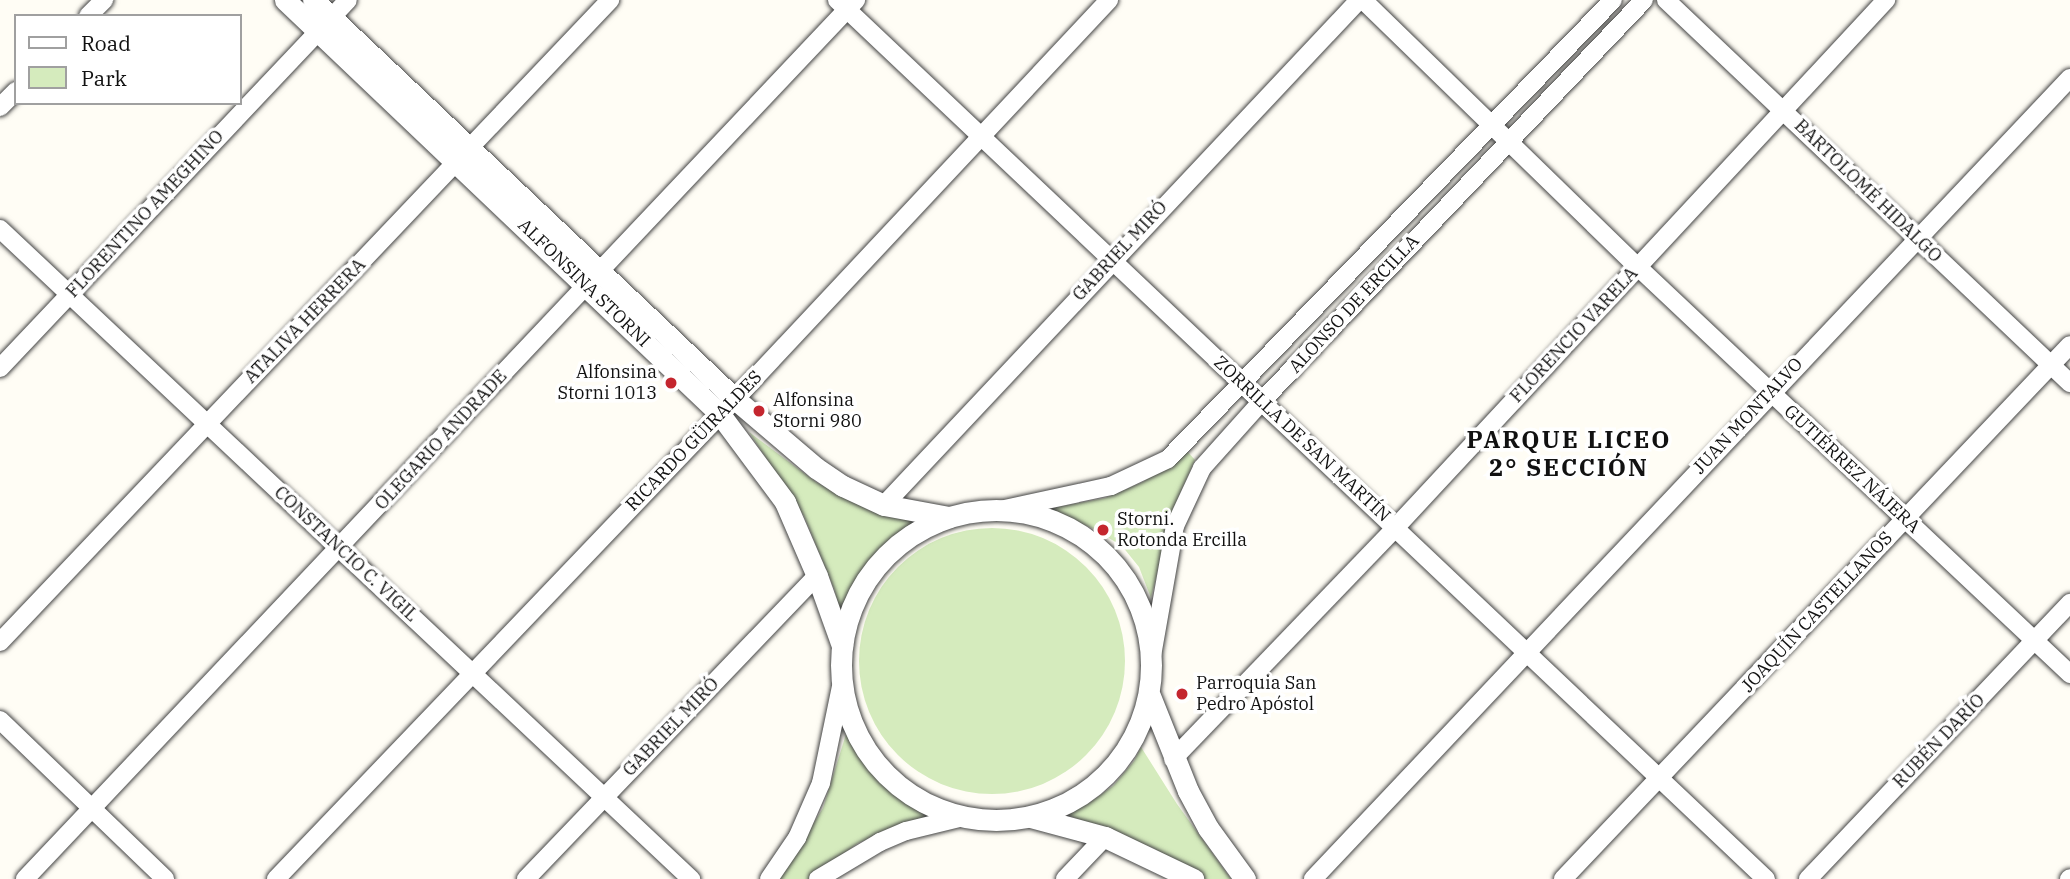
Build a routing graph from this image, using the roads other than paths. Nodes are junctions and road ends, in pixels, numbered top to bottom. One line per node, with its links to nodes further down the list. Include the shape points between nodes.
1 (104, 0): 13 (street)
2 (285, 0): 14 (street, ALFONSINA STORNI)
3 (313, 0): 14 (street, ALFONSINA STORNI)
4 (348, 0): 14 (street, FLORENTINO AMEGHINO)
5 (610, 0): 22 (street, ATALIVA HERRERA)
6 (1109, 0): 20 (street, RICARDO GÜIRALDES)
7 (1361, 0): 19 (street, GUTIÉRREZ NÁJERA); 26 (street, GABRIEL MIRÓ)
8 (1612, 0): 19 (street, ALONSO DE ERCILLA)
9 (1644, 0): 21 (street, ALONSO DE ERCILLA)
10 (1666, 0): 18 (street, BARTOLOMÉ HIDALGO)
11 (1886, 0): 18 (street, FLORENCIO VARELA)
12 (847, 3): 20 (street, ZORRILLA DE SAN MARTÍN); 28 (street, OLEGARIO ANDRADE)
13 (91, 14)
14 (325, 24): 22 (street, ALFONSINA STORNI); 23 (street, ALFONSINA STORNI); 29 (street, FLORENTINO AMEGHINO)
15 (2070, 78): 25 (street, JUAN MONTALVO)
16 (14, 93): 17 (street)
17 (0, 107)
18 (1784, 110): 25 (street, BARTOLOMÉ HIDALGO); 27 (street, FLORENCIO VARELA)
19 (1492, 126): 21 (street, GUTIÉRREZ NÁJERA); 33 (street, ALONSO DE ERCILLA)
20 (982, 135): 26 (street, ZORRILLA DE SAN MARTÍN); 37 (street, RICARDO GÜIRALDES)
21 (1508, 142): 27 (street, GUTIÉRREZ NÁJERA); 36 (street, ALONSO DE ERCILLA)
22 (472, 147): 23 (street, ATALIVA HERRERA); 28 (street, ALFONSINA STORNI)
23 (456, 162): 28 (street, ALFONSINA STORNI); 38 (street, ATALIVA HERRERA)
24 (0, 229): 29 (street, CONSTANCIO C. VIGIL)
25 (1917, 238): 31 (street, BARTOLOMÉ HIDALGO); 35 (street, JUAN MONTALVO)
26 (1113, 259): 33 (street, ZORRILLA DE SAN MARTÍN); 39 (street, GABRIEL MIRÓ)
27 (1637, 267): 35 (street, GUTIÉRREZ NÁJERA); 43 (street, FLORENCIO VARELA)
28 (592, 278): 37 (street, ALFONSINA STORNI); 44 (street, OLEGARIO ANDRADE)
29 (71, 294): 32 (street, FLORENTINO AMEGHINO); 38 (street, CONSTANCIO C. VIGIL)
30 (2070, 345): 31 (street, JOAQUÍN CASTELLANOS)
31 (2051, 365): 34 (street, BARTOLOMÉ HIDALGO); 42 (street, JOAQUÍN CASTELLANOS)
32 (0, 368)
33 (1243, 383): 36 (street, ZORRILLA DE SAN MARTÍN); 40 (street, ALONSO DE ERCILLA, via 1168,459 1140,475 1111,486)
34 (2070, 383)
35 (1770, 392): 42 (street, GUTIÉRREZ NÁJERA); 50 (street, JUAN MONTALVO)
36 (1261, 402): 43 (street, ZORRILLA DE SAN MARTÍN); 51 (street, ALONSO DE ERCILLA, via 1209,460 1184,503 1169,550)
37 (727, 406): 39 (street, ALFONSINA STORNI, via 843,486); 45 (street, ALFONSINA STORNI, via 785,502); 52 (street, RICARDO GÜIRALDES)
38 (207, 424): 44 (street, CONSTANCIO C. VIGIL); 48 (street, ATALIVA HERRERA)
39 (884, 505): 41 (street, ALFONSINA STORNI)
40 (1000, 510): 41 (street); 51 (street, via 1038,516 1074,531 1105,554 1128,584 1145,619)
41 (949, 517): 49 (street, via 888,553 866,580 850,612)
42 (1905, 519): 47 (street, GUTIÉRREZ NÁJERA); 58 (street, JOAQUÍN CASTELLANOS)
43 (1396, 527): 50 (street, ZORRILLA DE SAN MARTÍN); 57 (street, FLORENCIO VARELA)
44 (341, 548): 52 (street, CONSTANCIO C. VIGIL); 60 (street, OLEGARIO ANDRADE)
45 (817, 576): 49 (street, ALFONSINA STORNI); 59 (street, GABRIEL MIRÓ)
46 (2070, 603): 47 (street, RUBÉN DARÍO)
47 (2034, 641): 53 (street, GUTIÉRREZ NÁJERA); 77 (street, RUBÉN DARÍO)
48 (0, 642)
49 (842, 646): 54 (street)
50 (1525, 653): 58 (street, ZORRILLA DE SAN MARTÍN); 74 (street, JUAN MONTALVO)
51 (1152, 656): 55 (street)
52 (470, 673): 59 (street, CONSTANCIO C. VIGIL); 66 (street, RICARDO GÜIRALDES)
53 (2070, 674)
54 (842, 682): 61 (street, via 854,728 881,769 918,799); 69 (street, via 813,807)
55 (1150, 696): 57 (street); 62 (street, via 1128,748 1102,779 1069,803)
56 (0, 720): 60 (street)
57 (1172, 759): 73 (street, via 1208,828)
58 (1660, 778): 75 (street, JOAQUÍN CASTELLANOS); 76 (street, ZORRILLA DE SAN MARTÍN)
59 (603, 797): 67 (street, GABRIEL MIRÓ); 68 (street, CONSTANCIO C. VIGIL)
60 (92, 810): 64 (street, OLEGARIO ANDRADE); 65 (street)
61 (963, 817): 62 (street); 70 (street, via 880,842)
62 (1031, 817): 63 (street)
63 (1105, 837): 71 (street); 72 (street)
64 (25, 879)
65 (164, 879)
66 (276, 879)
67 (526, 879)
68 (691, 879)
69 (769, 879)
70 (818, 879)
71 (1065, 879)
72 (1193, 879)
73 (1245, 879)
74 (1313, 879)
75 (1563, 879)
76 (1766, 879)
77 (1808, 879)

